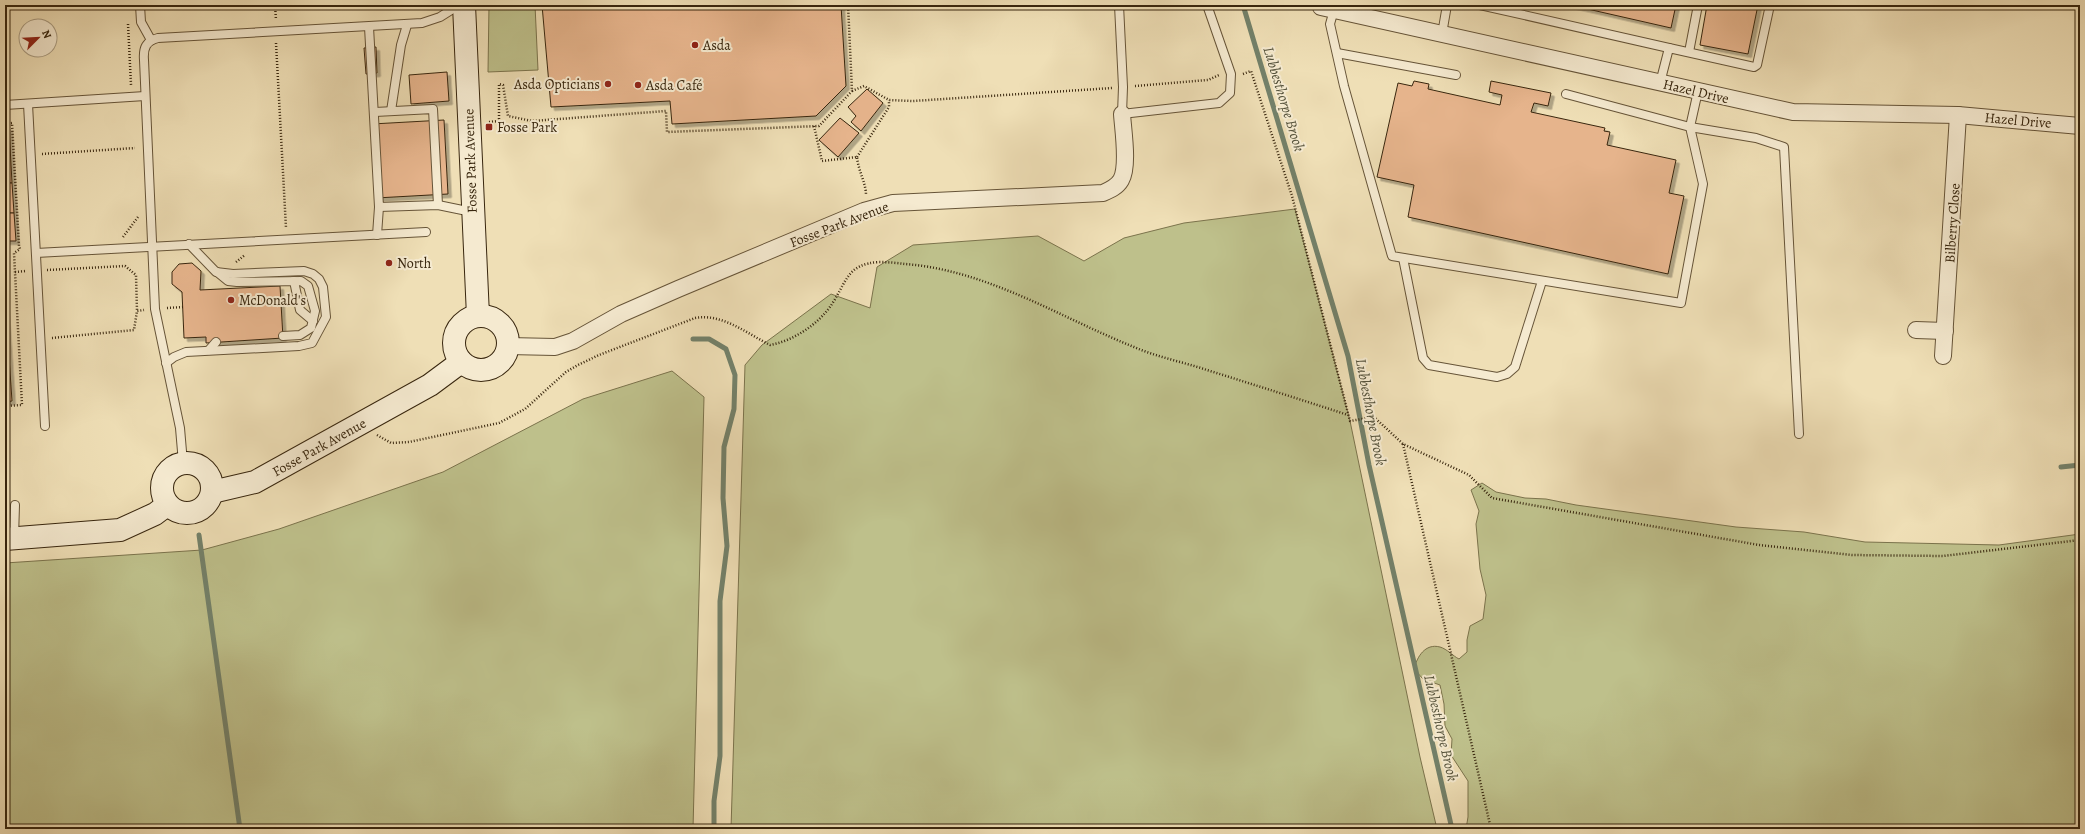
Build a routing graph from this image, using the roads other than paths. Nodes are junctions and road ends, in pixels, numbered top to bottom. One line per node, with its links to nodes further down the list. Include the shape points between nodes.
1 (140, 5): 14 (lane, via 141,22)
2 (459, 5): 11 (lane, via 433,21)
3 (464, 5): 33 (street, Fosse Park Avenue)
4 (1118, 5): 27 (lane)
5 (1207, 5): 27 (lane, via 1230,70 1230,93 1219,103)
6 (1448, 5): 13 (lane)
7 (1480, 5): 15 (lane)
8 (1698, 5): 16 (lane)
9 (1770, 5): 16 (lane, via 1757,65 1754,67)
10 (1328, 7): 13 (street, Hazel Drive); 17 (lane)
11 (407, 24): 12 (lane); 25 (lane, via 401,45)
12 (369, 27): 14 (lane); 26 (lane)
13 (1442, 34): 19 (street, Hazel Drive)
14 (150, 40): 22 (lane, via 144,50)
15 (1669, 48): 16 (lane); 19 (lane)
16 (1689, 52)
17 (1337, 53): 18 (lane); 39 (lane, via 1392,256)
18 (1456, 75)
19 (1660, 83): 20 (street, Hazel Drive)
20 (1698, 91): 28 (street, Hazel Drive, via 1793,112); 30 (lane)
21 (1566, 94): 30 (lane)
22 (145, 96): 23 (lane); 37 (lane)
23 (28, 104): 24 (lane); 38 (lane)
24 (5, 105)
25 (391, 111): 26 (lane); 31 (lane, via 433,109)
26 (375, 112): 32 (lane)
27 (1122, 114): 49 (street, Fosse Park Avenue, via 1124,171 1115,188 1103,193 893,203 864,211 678,289 621,314 573,341 556,347)
28 (1958, 115): 29 (street, Hazel Drive); 46 (street, Bilberry Close)
29 (2080, 126)
30 (1690, 127): 42 (lane, via 1703,184 1681,303); 55 (lane, via 1756,138 1784,147)
31 (438, 205): 32 (lane); 33 (lane)
32 (379, 207): 35 (lane)
33 (472, 212): 43 (street, Fosse Park Avenue)
34 (426, 232): 35 (lane)
35 (377, 235): 36 (lane)
36 (189, 244): 37 (lane); 40 (lane)
37 (153, 246): 38 (lane); 53 (lane, via 155,309)
38 (36, 254): 54 (lane)
39 (1403, 258): 42 (lane); 42 (lane, via 1424,358 1429,365 1497,377 1507,374 1515,367)
40 (216, 272): 41 (lane, via 228,281); 50 (lane, via 233,274 304,271 313,274 323,287 326,317 312,343 299,346)
41 (294, 281): 44 (lane, via 300,310); 44 (lane, via 301,281 308,286 315,311)
42 (1542, 281)
43 (478, 316): 49 (street, via 493,319 500,324); 52 (street, via 462,323 454,338 456,354)
44 (313, 320): 47 (lane, via 310,328 300,335)
45 (1916, 330): 46 (street)
46 (1945, 331): 51 (street, Bilberry Close)
47 (283, 336)
48 (216, 342): 50 (lane)
49 (508, 346): 52 (street, via 500,362 493,367 476,370)
50 (209, 350): 53 (lane, via 186,352)
51 (1943, 356)
52 (461, 362): 57 (street, Fosse Park Avenue, via 430,385 255,482)
53 (166, 363): 56 (lane, via 180,428)
54 (46, 426)
55 (1799, 434)
56 (183, 463): 57 (street, via 199,466 205,471); 59 (street, via 170,470 162,483 163,498)
57 (212, 492): 59 (street, via 209,500 198,512 181,513)
58 (15, 505): 60 (lane)
59 (167, 505): 60 (street, via 150,517 120,530)
60 (10, 538)

